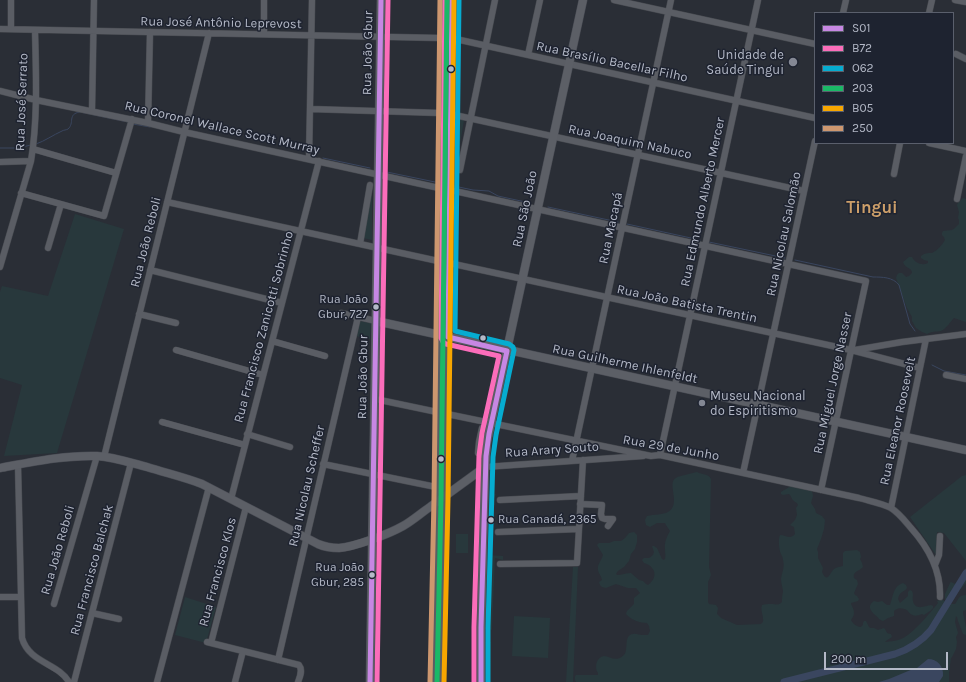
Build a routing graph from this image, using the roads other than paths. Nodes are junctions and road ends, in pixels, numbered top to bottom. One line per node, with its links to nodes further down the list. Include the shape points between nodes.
1 (11, 0): 22 (street)
2 (94, 0): 25 (street)
3 (264, 0): 28 (street)
4 (312, 0): 29 (street)
5 (381, 0): 30 (main road, Rua João Gbur)
6 (442, 0): 31 (street)
7 (452, 0): 32 (street)
8 (495, 0): 34 (street)
9 (540, 0): 36 (street)
10 (583, 0): 38 (main road, Rua São João)
11 (614, 0): 18 (street)
12 (671, 0): 18 (street, Rua Macapá)
13 (758, 0): 24 (street, Rua Edmundo Alberto Mercer)
14 (846, 0): 19 (street)
15 (932, 0): 20 (street)
16 (955, 0): 17 (street)
17 (966, 2)
18 (668, 12): 24 (street); 39 (street, Rua Macapá)
19 (843, 12)
20 (929, 12)
21 (0, 29): 22 (street, Rua José Antônio Leprevost)
22 (11, 29): 23 (street, Rua José Antônio Leprevost)
23 (35, 30): 25 (street, Rua José Antônio Leprevost); 41 (street, Rua José Serrato)
24 (752, 30): 33 (street); 42 (street, Rua Edmundo Alberto Mercer)
25 (93, 31): 26 (street, Rua José Antônio Leprevost); 44 (street)
26 (150, 32): 27 (street, Rua José Antônio Leprevost); 51 (street)
27 (209, 33): 28 (street, Rua José Antônio Leprevost); 52 (street, Rua João Reboli)
28 (264, 34): 29 (street, Rua José Antônio Leprevost)
29 (311, 35): 30 (street, Rua José Antônio Leprevost); 43 (street)
30 (381, 37): 31 (street, Rua José Antônio Leprevost); 45 (main road, Rua João Gbur)
31 (441, 38): 46 (street)
32 (451, 38): 34 (street, Rua Brasílio Bacellar Filho); 47 (street)
33 (814, 44)
34 (485, 46): 36 (street, Rua Brasílio Bacellar Filho); 48 (street)
35 (956, 54): 37 (street)
36 (528, 55): 38 (street, Rua Brasílio Bacellar Filho)
37 (966, 59)
38 (569, 64): 39 (street, Rua Brasílio Bacellar Filho); 53 (main road, Rua São João)
39 (653, 82): 42 (street, Rua Brasílio Bacellar Filho); 59 (street, Rua Macapá)
40 (0, 91): 41 (street, Rua Coronel Wallace Scott Murray)
41 (36, 100): 44 (street, Rua Coronel Wallace Scott Murray); 57 (street, Rua José Serrato)
42 (737, 101): 49 (street, Rua Brasílio Bacellar Filho); 67 (street, Rua Edmundo Alberto Mercer)
43 (310, 109): 45 (street, Rua Joaquim Nabuco); 61 (street)
44 (92, 111): 50 (street, Rua Coronel Wallace Scott Murray)
45 (380, 111): 46 (street, Rua Joaquim Nabuco); 68 (main road, Rua João Gbur)
46 (440, 113): 47 (street, Rua Joaquim Nabuco); 71 (street)
47 (450, 114): 48 (street, Rua Joaquim Nabuco); 72 (street)
48 (470, 118): 53 (street, Rua Joaquim Nabuco); 65 (street)
49 (814, 118)
50 (132, 119): 51 (street, Rua Coronel Wallace Scott Murray); 66 (street)
51 (148, 123): 52 (street, Rua Coronel Wallace Scott Murray)
52 (184, 132): 61 (street, Rua Coronel Wallace Scott Murray); 76 (street, Rua João Reboli)
53 (553, 136): 59 (street, Rua Joaquim Nabuco); 78 (main road, Rua São João)
54 (814, 144): 73 (street, Rua Nicolau Salomão)
55 (900, 144): 69 (street)
56 (934, 144): 58 (street)
57 (33, 147): 62 (street, Rua José Serrato); 66 (street)
58 (966, 151)
59 (638, 155): 67 (street, Rua Joaquim Nabuco); 79 (street, Rua Macapá)
60 (966, 156): 75 (street)
61 (308, 159): 63 (street, Rua Coronel Wallace Scott Murray)
62 (31, 161): 64 (street); 74 (street, Rua José Serrato)
63 (319, 161): 68 (street, Rua Coronel Wallace Scott Murray); 80 (street, Rua Francisco Zanicotti Sobrinho)
64 (0, 162)
65 (460, 170)
66 (116, 172): 77 (street, via 104,216)
67 (721, 173): 73 (street, Rua Joaquim Nabuco); 83 (street, Rua Edmundo Alberto Mercer)
68 (378, 174): 71 (street, Rua Coronel Wallace Scott Murray); 85 (main road, Rua João Gbur)
69 (894, 174)
70 (370, 185): 82 (street)
71 (439, 188): 86 (street)
72 (450, 190): 78 (street); 87 (street)
73 (804, 191): 88 (street, Rua Nicolau Salomão)
74 (21, 194): 77 (street); 81 (street, Rua José Serrato)
75 (957, 199)
76 (167, 202): 80 (street); 90 (street, Rua João Reboli)
77 (61, 204): 84 (street)
78 (537, 209): 79 (street); 91 (main road, Rua São João)
79 (622, 228): 83 (street); 92 (street, Rua Macapá)
80 (300, 231): 82 (street); 93 (street, Rua Francisco Zanicotti Sobrinho)
81 (3, 244): 89 (street, Rua José Serrato)
82 (360, 244): 85 (street)
83 (705, 246): 88 (street); 96 (street, Rua Edmundo Alberto Mercer)
84 (48, 248)
85 (377, 248): 86 (street); 98 (main road, Rua João Gbur)
86 (438, 261): 102 (street)
87 (449, 263): 91 (street, Rua João Batista Trentin); 102 (street)
88 (788, 264): 100 (street, Rua Nicolau Salomão); 106 (street, Rua Miguel Jorge Nasser, via 866,281)
89 (0, 267)
90 (150, 270): 93 (street); 94 (street, Rua João Reboli)
91 (522, 279): 92 (street, Rua João Batista Trentin); 107 (main road, Rua São João)
92 (607, 298): 96 (street, Rua João Batista Trentin); 110 (street, Rua Macapá)
93 (282, 303): 104 (street, Rua Francisco Zanicotti Sobrinho)
94 (139, 314): 99 (street); 132 (street, Rua João Reboli)
95 (341, 314): 97 (street)
96 (690, 316): 100 (street, Rua João Batista Trentin); 114 (street, Rua Edmundo Alberto Mercer)
97 (358, 317): 98 (street); 138 (street, Rua Nicolau Scheffer)
98 (376, 322): 102 (main road, Rua Guilherme Ihlenfeldt); 115 (main road, Rua João Gbur)
99 (176, 323)
100 (773, 334): 106 (street, Rua João Batista Trentin); 116 (street, Rua Nicolau Salomão)
101 (966, 334): 103 (street)
102 (443, 336): 107 (main road, Rua Guilherme Ihlenfeldt); 117 (street); 118 (street)
103 (926, 339): 106 (street); 109 (street, Rua Eleanor Roosevelt)
104 (272, 341): 108 (street); 111 (street, Rua Francisco Zanicotti Sobrinho)
105 (176, 350): 111 (street)
106 (851, 350): 109 (street, Rua João Batista Trentin); 120 (street, Rua Miguel Jorge Nasser)
107 (507, 351): 110 (main road, Rua Guilherme Ihlenfeldt); 121 (main road, Rua São João)
108 (325, 356)
109 (920, 368): 124 (street, Rua Eleanor Roosevelt)
110 (592, 369): 114 (main road, Rua Guilherme Ihlenfeldt); 126 (street, Rua Macapá)
111 (263, 375): 123 (street, Rua Francisco Zanicotti Sobrinho)
112 (946, 375): 113 (street)
113 (966, 379)
114 (675, 387): 116 (main road, Rua Guilherme Ihlenfeldt); 131 (street, Rua Edmundo Alberto Mercer)
115 (375, 399): 117 (street); 143 (main road, Rua João Gbur)
116 (758, 405): 120 (main road, Rua Guilherme Ihlenfeldt); 142 (street, Rua Nicolau Salomão)
117 (436, 412): 145 (street)
118 (447, 414): 121 (street, Rua 29 de Junho); 149 (street)
119 (162, 422): 128 (street)
120 (836, 422): 124 (main road, Rua Guilherme Ihlenfeldt); 146 (street, Rua Miguel Jorge Nasser)
121 (491, 423): 125 (main road, Rua São João); 126 (street, Rua 29 de Junho)
122 (482, 428): 127 (street)
123 (248, 434): 128 (street, Rua Francisco Zanicotti Sobrinho); 129 (street)
124 (906, 437): 130 (main road, Rua Guilherme Ihlenfeldt); 153 (street, Rua Eleanor Roosevelt)
125 (488, 438): 127 (street); 133 (main road, Rua São João)
126 (576, 440): 134 (street, Rua 29 de Junho); 136 (street, Rua Macapá)
127 (480, 442): 133 (street, via 478,453)
128 (245, 445): 148 (street, Rua Francisco Zanicotti Sobrinho)
129 (290, 447)
130 (966, 450)
131 (660, 455): 134 (street, Rua 29 de Junho); 142 (street, Rua 29 de Junho)
132 (100, 456): 137 (main road); 139 (main road); 165 (street, Rua João Reboli)
133 (486, 456): 140 (main road, Rua São João)
134 (651, 456): 135 (street, Rua Arary Souto)
135 (583, 460): 136 (street, Rua Arary Souto); 147 (street)
136 (572, 461): 140 (street, Rua Arary Souto)
137 (131, 463): 144 (main road); 166 (street, Rua Francisco Balchak)
138 (324, 464): 143 (street); 158 (street, Rua Nicolau Scheffer)
139 (18, 465): 141 (main road); 163 (street)
140 (485, 467): 149 (main road); 178 (main road, Rua São João)
141 (0, 468)
142 (743, 473): 146 (street, Rua 29 de Junho)
143 (374, 474): 145 (street); 159 (main road, Rua João Gbur)
144 (209, 487): 148 (main road); 172 (street)
145 (436, 487): 149 (street)
146 (821, 490): 153 (street, Rua 29 de Junho)
147 (581, 496): 150 (street); 151 (street)
148 (231, 499): 152 (main road)
149 (441, 500): 159 (main road, via 404,526); 176 (street); 177 (street)
150 (500, 500)
151 (580, 504): 154 (street, via 602,505 602,518 613,519); 155 (street)
152 (246, 507): 158 (main road); 168 (street, Rua Francisco Klos, via 209,642)
153 (891, 508): 161 (street, via 917,535)
154 (608, 526)
155 (579, 529): 156 (street); 160 (street, via 577,563)
156 (498, 532)
157 (940, 536): 161 (street, via 939,555)
158 (306, 538): 159 (main road, via 334,548); 169 (street, Rua Nicolau Scheffer)
159 (373, 538): 175 (main road, Rua João Gbur)
160 (500, 564)
161 (935, 565): 164 (street, via 940,583)
162 (0, 597): 163 (street)
163 (21, 597): 170 (street, via 22,638 26,648 61,673)
164 (940, 597)
165 (54, 604)
166 (92, 613): 167 (street); 171 (street, Rua Francisco Balchak)
167 (119, 619)
168 (243, 651): 169 (street); 173 (street)
169 (278, 660): 174 (street, via 301,667)
170 (69, 682)
171 (74, 682)
172 (157, 682)
173 (235, 682)
174 (298, 682)
175 (370, 682)
176 (432, 682)
177 (442, 682)
178 (481, 682)

